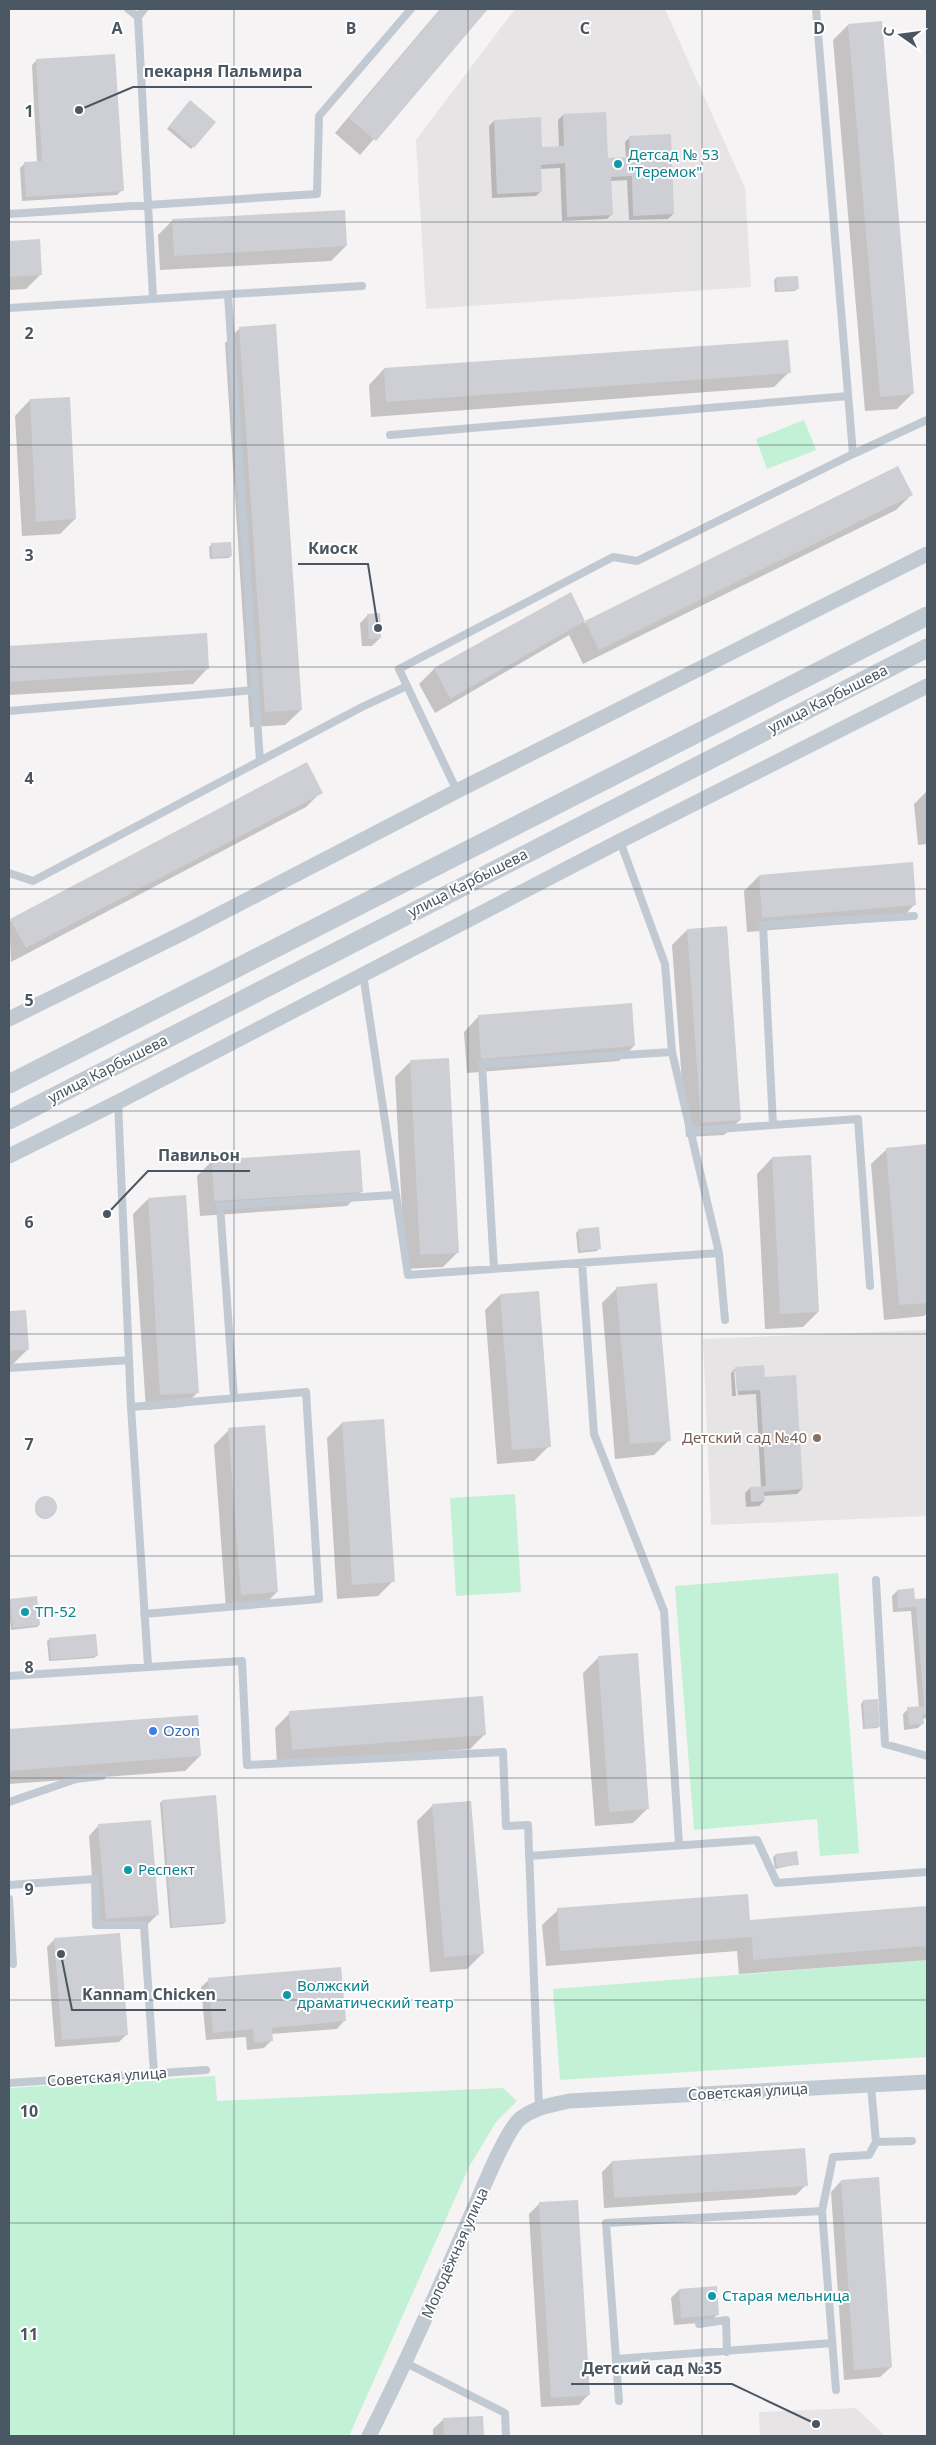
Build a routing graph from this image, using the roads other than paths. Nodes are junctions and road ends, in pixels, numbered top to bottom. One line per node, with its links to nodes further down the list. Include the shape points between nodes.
1 (128, 9): 5 (lane)
2 (144, 9): 5 (lane)
3 (411, 9): 6 (lane, via 319,116 317,194)
4 (816, 9): 12 (lane)
5 (138, 17): 6 (lane)
6 (149, 203): 7 (lane); 10 (lane)
7 (9, 214)
8 (362, 286): 9 (lane)
9 (228, 295): 10 (lane); 21 (lane)
10 (153, 298): 11 (lane)
11 (9, 308)
12 (848, 396): 14 (lane); 15 (lane)
13 (927, 420): 15 (lane)
14 (390, 435)
15 (853, 454): 19 (lane, via 637,562 613,556 399,669)
16 (927, 554): 24 (street)
17 (927, 616): 31 (street, улица Карбышева)
18 (927, 648): 33 (street, улица Карбышева)
19 (407, 686): 23 (lane); 24 (lane)
20 (927, 686): 25 (street)
21 (255, 690): 22 (lane); 23 (lane)
22 (9, 711)
23 (260, 761): 26 (lane, via 33,881)
24 (457, 790): 29 (street, via 183,933)
25 (620, 841): 28 (street); 30 (lane, via 666,964)
26 (9, 873)
27 (914, 916): 34 (lane, via 764,925)
28 (363, 974): 32 (street); 37 (lane)
29 (9, 1019)
30 (672, 1052): 35 (lane); 40 (lane, via 482,1064)
31 (9, 1084)
32 (118, 1102): 36 (street); 43 (lane)
33 (9, 1120)
34 (773, 1125): 35 (lane); 41 (lane, via 858,1119)
35 (690, 1131): 38 (lane)
36 (9, 1156)
37 (394, 1195): 40 (lane, via 408,1275); 45 (lane, via 220,1206)
38 (720, 1253): 39 (lane); 42 (lane)
39 (582, 1262): 40 (lane); 54 (lane, via 594,1434 664,1610)
40 (494, 1269)
41 (870, 1286)
42 (725, 1320)
43 (129, 1360): 44 (lane); 46 (lane)
44 (9, 1368)
45 (234, 1398): 46 (lane); 48 (lane, via 306,1392 319,1599)
46 (130, 1407): 48 (lane)
47 (876, 1580): 51 (lane, via 885,1744)
48 (144, 1614): 49 (lane)
49 (148, 1666): 50 (lane); 55 (lane, via 242,1661 247,1765 503,1752 506,1826 528,1826)
50 (9, 1676)
51 (927, 1756)
52 (102, 1776): 53 (lane, via 76,1779)
53 (9, 1802)
54 (679, 1845): 55 (lane); 56 (lane, via 756,1840 778,1884)
55 (529, 1856): 66 (lane)
56 (927, 1872)
57 (9, 1885): 61 (lane, via 95,1879 96,1925 144,1925)
58 (9, 1899): 59 (lane)
59 (13, 1964)
60 (206, 2070): 61 (lane, Советская улица)
61 (154, 2074): 63 (lane, Советская улица)
62 (927, 2082): 64 (street, Советская улица)
63 (9, 2083)
64 (872, 2086): 65 (street, Советская улица); 68 (lane)
65 (569, 2101): 66 (street, Молодёжная улица)
66 (539, 2108): 74 (street, Молодёжная улица, via 519,2119 510,2132)
67 (912, 2141): 68 (lane)
68 (876, 2142): 69 (lane, via 869,2155 833,2158)
69 (822, 2211): 71 (lane); 73 (lane, via 606,2223)
70 (699, 2324): 72 (lane, via 726,2320)
71 (832, 2343): 72 (lane); 75 (lane)
72 (727, 2352): 73 (lane)
73 (616, 2359): 76 (lane)
74 (406, 2364): 77 (street, Молодёжная улица); 78 (lane, via 505,2414)
75 (836, 2390)
76 (620, 2401)
77 (369, 2436)
78 (506, 2436)

